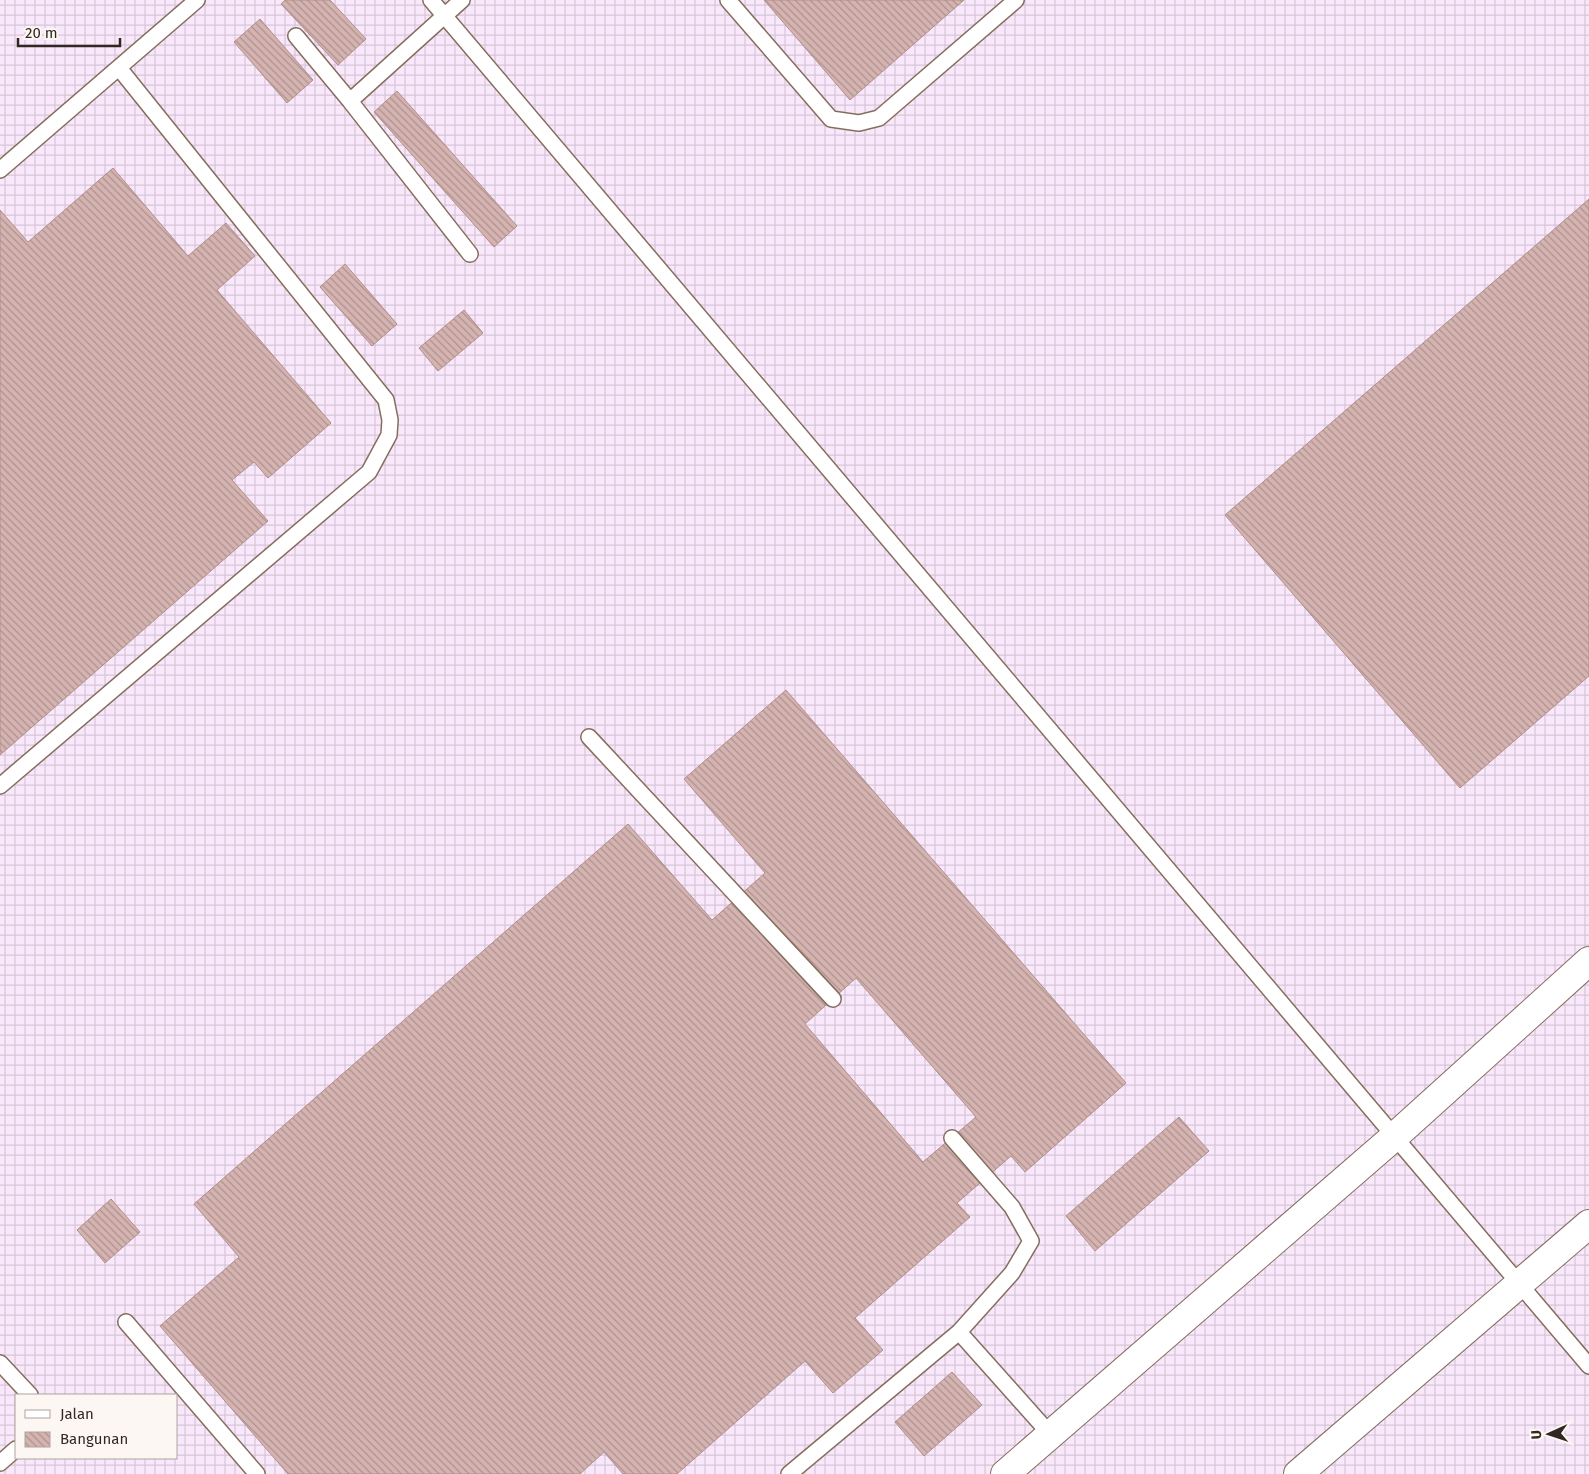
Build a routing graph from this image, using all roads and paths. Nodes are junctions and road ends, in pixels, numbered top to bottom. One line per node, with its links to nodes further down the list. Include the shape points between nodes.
1 (196, 0): 8 (lane)
2 (431, 0): 6 (lane)
3 (462, 0): 6 (lane)
4 (728, 0): 5 (lane, via 831,119 859,124 879,118)
5 (1016, 0)
6 (444, 17): 9 (lane); 16 (lane)
7 (296, 36): 9 (lane)
8 (119, 68): 10 (lane); 13 (lane, via 386,400 389,435 369,472)
9 (350, 101): 11 (lane)
10 (0, 170)
11 (470, 254)
12 (589, 737): 15 (lane)
13 (0, 786)
14 (1589, 961): 16 (street)
15 (833, 1000)
16 (1394, 1137): 19 (lane); 25 (street)
17 (952, 1138): 21 (lane, via 1012,1207 1031,1241 1012,1273)
18 (1589, 1224): 19 (street)
19 (1519, 1284): 23 (lane); 31 (street)
20 (126, 1322): 28 (lane)
21 (959, 1332): 25 (lane); 29 (lane)
22 (0, 1363): 24 (lane)
23 (1589, 1366)
24 (29, 1394)
25 (1050, 1434): 30 (street)
26 (15, 1450): 27 (lane)
27 (0, 1463)
28 (257, 1474)
29 (789, 1474)
30 (1005, 1474)
31 (1298, 1474)

